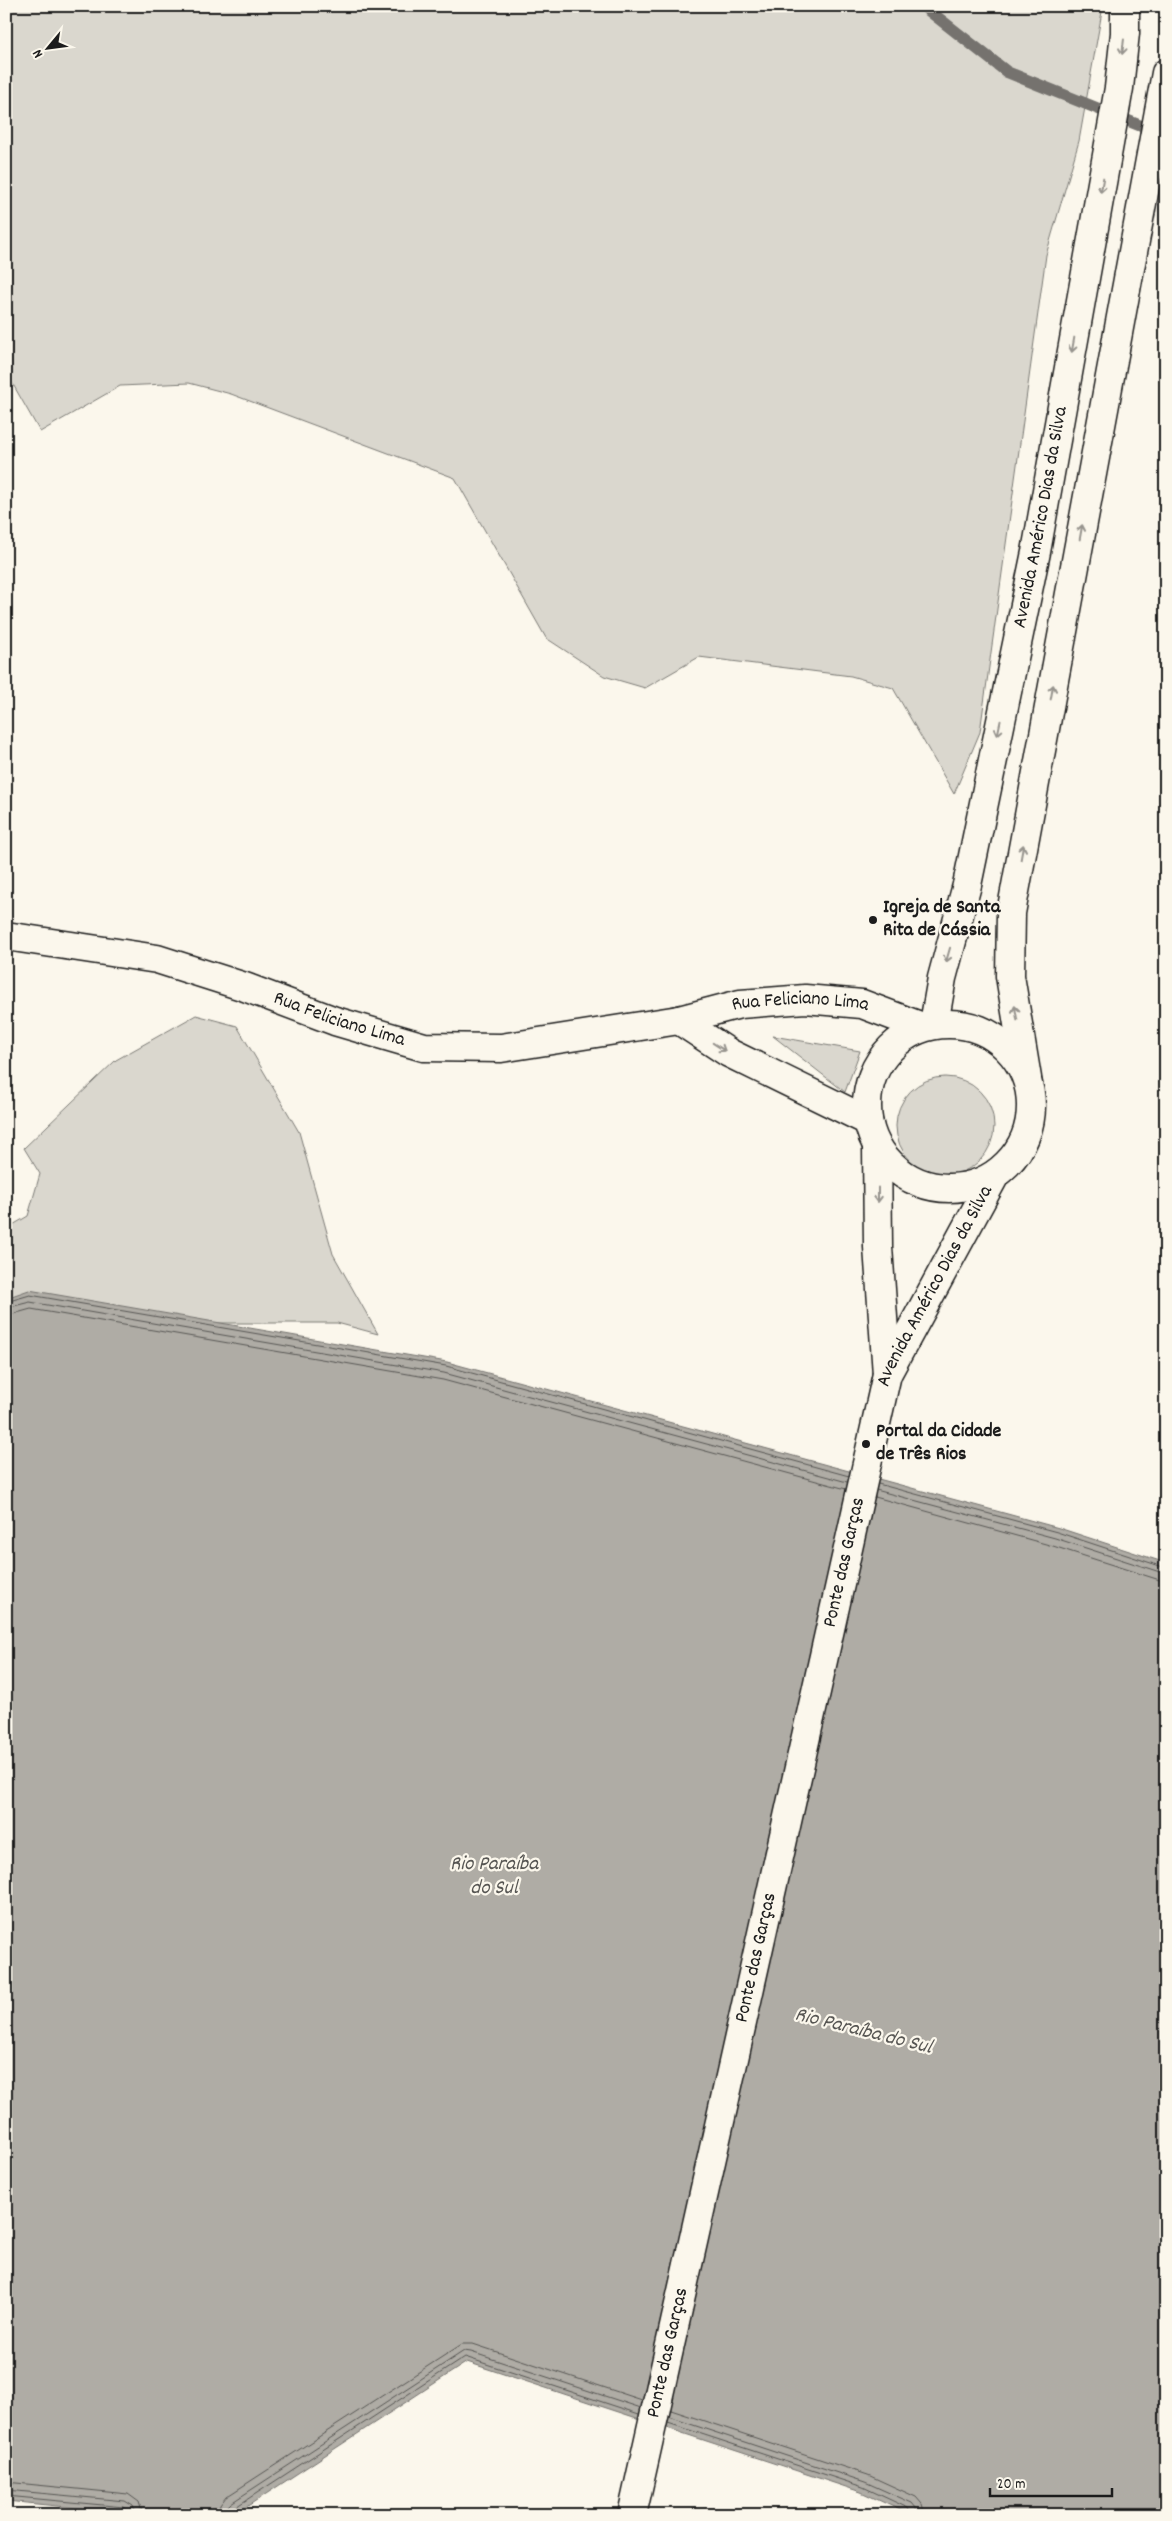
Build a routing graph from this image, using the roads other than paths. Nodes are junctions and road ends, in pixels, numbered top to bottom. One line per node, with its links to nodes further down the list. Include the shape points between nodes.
1 (1125, 6): 5 (main road, Avenida Américo Dias da Silva, one-way to 5, via 1125,33 1110,137 1034,561 967,885)
2 (1166, 72): 6 (main road, Avenida Américo Dias da Silva, one-way to 2, via 1010,976 1011,913)
3 (6, 936): 4 (main road, Rua Feliciano Lima, via 157,959 245,987 335,1021 424,1047 501,1048)
4 (679, 1020): 5 (main road, Rua Feliciano Lima, via 740,1004 805,999 862,1004); 7 (main road, Rua Feliciano Lima, one-way to 7, via 729,1053)
5 (927, 1025): 6 (main road, Avenida Américo Dias da Silva, via 968,1025 993,1035 1014,1054); 7 (main road, Avenida Américo Dias da Silva, via 892,1046 876,1068 868,1093)
6 (1027, 1078): 9 (main road, Avenida Américo Dias da Silva, via 1032,1105 1028,1132 1015,1156)
7 (868, 1121): 8 (main road, Avenida Américo Dias da Silva)
8 (878, 1146): 9 (main road, Avenida Américo Dias da Silva, via 894,1167 917,1182 943,1188 970,1186); 10 (main road, one-way to 10, via 878,1247)
9 (995, 1175): 10 (main road, Avenida Américo Dias da Silva)
10 (887, 1374): 11 (main road, Avenida Américo Dias da Silva)
11 (880, 1401): 12 (main road, Ponte das Garças)
12 (632, 2515)

